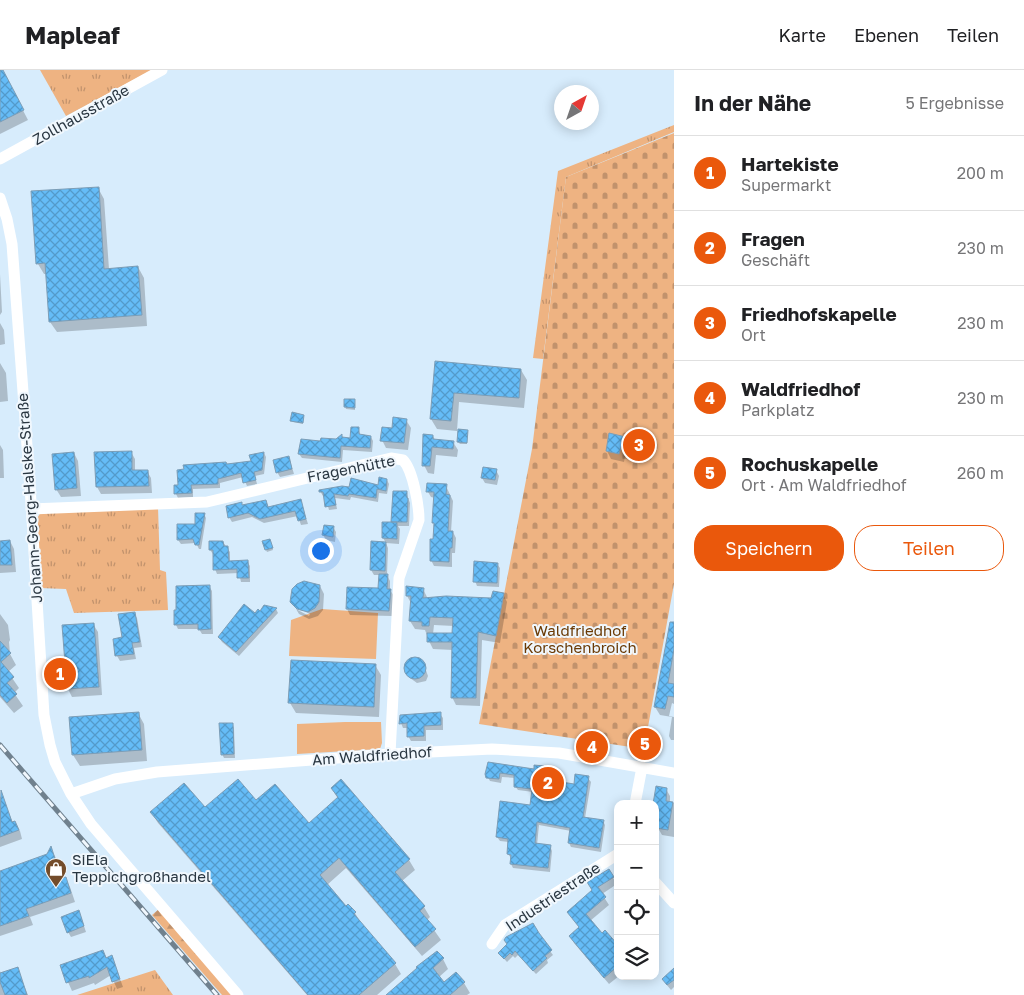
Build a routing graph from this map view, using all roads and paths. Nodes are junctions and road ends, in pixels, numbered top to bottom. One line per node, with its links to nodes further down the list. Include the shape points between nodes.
1 (162, 70): 2 (street, Zollhausstraße)
2 (0, 159)
3 (0, 198): 4 (street, Johann-Georg-Halske-Straße, via 12,244)
4 (32, 510): 5 (street, Fragenhütte, via 207,502 398,458 404,460 419,515 399,578); 8 (street, Johann-Georg-Halske-Straße, via 44,714 52,754)
5 (390, 754): 6 (street, Am Waldfriedhof, via 513,749); 8 (street, Am Waldfriedhof, via 138,774)
6 (642, 767): 7 (street, Am Waldfriedhof); 9 (street)
7 (674, 773)
8 (71, 794): 14 (street, Johann-Georg-Halske-Straße, via 100,836)
9 (636, 800)
10 (614, 857): 13 (street, Industriestraße, via 505,925)
11 (659, 886): 12 (street)
12 (674, 903)
13 (492, 944)
14 (238, 995)

